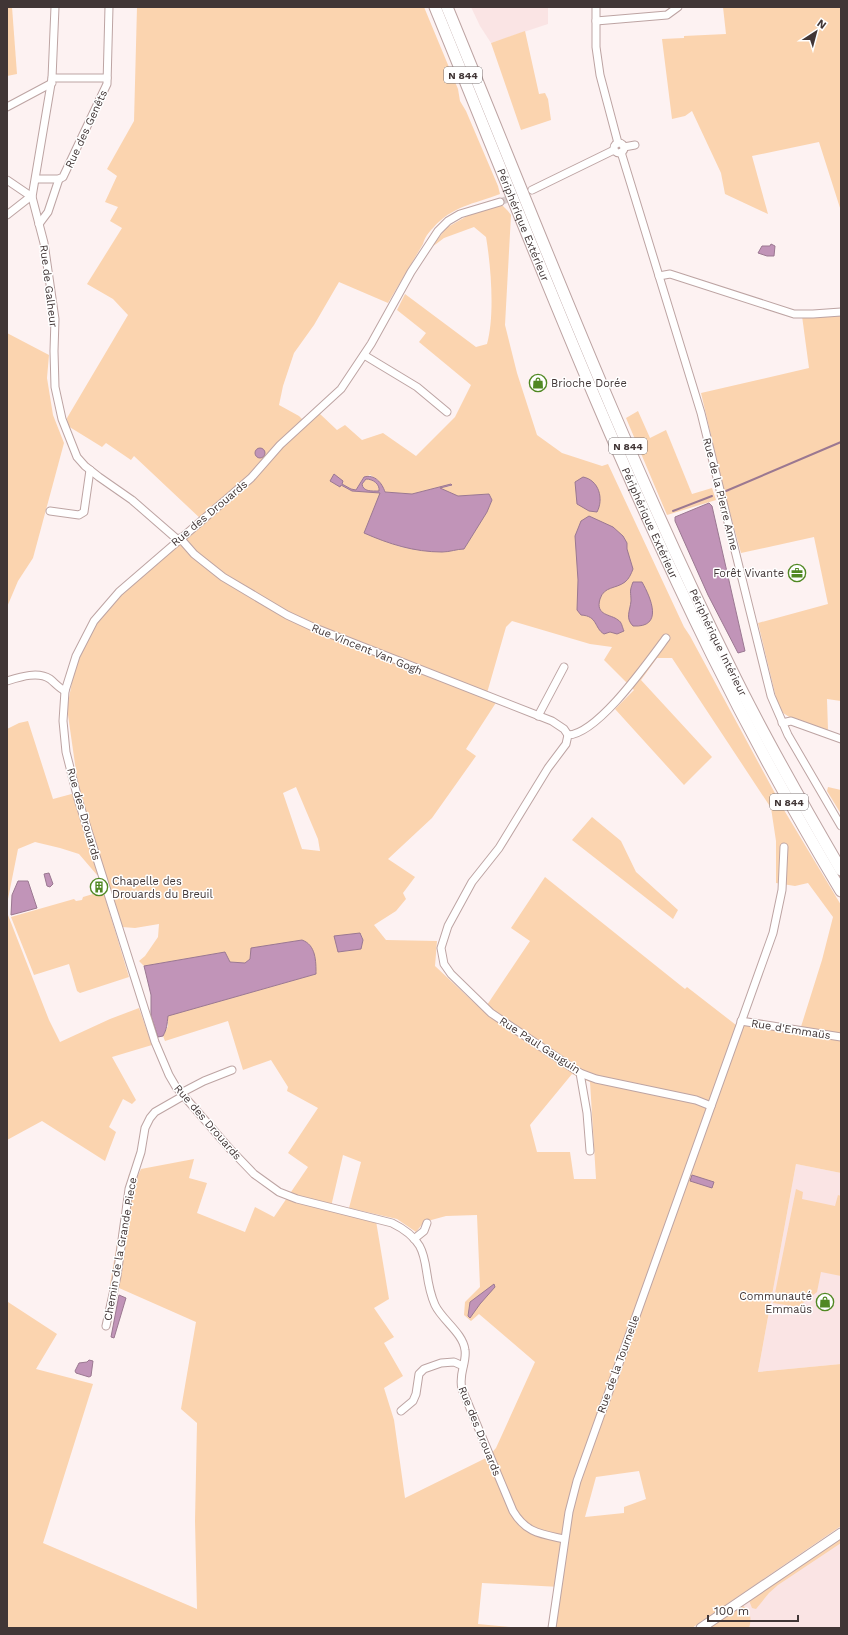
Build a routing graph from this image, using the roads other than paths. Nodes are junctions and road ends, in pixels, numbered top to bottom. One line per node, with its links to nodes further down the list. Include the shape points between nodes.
1 (55, 7): 9 (street, Rue de Galheur)
2 (109, 7): 8 (street, Rue des Genêts)
3 (435, 7): 39 (highway, Périphérique Extérieur / N 844, via 655,535 740,710)
4 (447, 7): 38 (highway, Périphérique Intérieur / N 844, via 656,510 751,708)
5 (596, 7): 7 (street, Rue de la Pierre Anne)
6 (678, 7): 7 (street, via 667,15)
7 (596, 21): 12 (street, Rue de la Pierre Anne, via 600,75)
8 (107, 78): 9 (street); 14 (street, Rue des Genêts, via 107,84 86,130 63,177)
9 (52, 81): 10 (street); 13 (street, Rue de Galheur)
10 (7, 107)
11 (634, 145): 12 (street)
12 (619, 148): 16 (street); 21 (street, Rue de la Pierre Anne)
13 (36, 179): 14 (street, Rue des Genêts); 17 (street, Rue de Galheur)
14 (59, 179): 20 (street, via 48,212)
15 (7, 180): 17 (street)
16 (532, 190)
17 (31, 197): 19 (street); 20 (street, Rue de Galheur)
18 (500, 202): 23 (street, Rue des Drouards, via 460,214 438,231 411,272)
19 (7, 215)
20 (39, 224): 25 (street, Rue de Galheur, via 55,319 55,386 62,419 77,456)
21 (659, 276): 22 (street, via 670,274 794,314); 33 (street, Rue de la Pierre Anne, via 702,413 764,675)
22 (841, 312)
23 (364, 355): 24 (street, via 417,387); 27 (street, Rue des Drouards, via 341,389 280,445 251,478)
24 (447, 412)
25 (90, 470): 26 (street, via 84,512 79,515); 27 (street, Rue de Galheur, via 132,500)
26 (50, 511)
27 (179, 539): 31 (street, Rue des Drouards, via 119,592 94,621 76,656); 32 (street, Rue Vincent Van Gogh, via 218,573 287,615)
28 (666, 638): 34 (street, via 631,686 579,733)
29 (564, 667): 32 (street)
30 (7, 681): 31 (street, via 35,675 43,676)
31 (64, 691): 44 (street, Rue des Drouards, via 66,752 78,799 155,1042 169,1075)
32 (538, 716): 34 (street, Rue Vincent Van Gogh, via 558,725)
33 (782, 724): 35 (street, via 791,721); 36 (street, Rue de la Pierre Anne)
34 (568, 735): 43 (street, Rue Paul Gauguin, via 566,744 544,774 499,848 472,882 444,936 441,956 451,974 491,1013)
35 (841, 739)
36 (841, 826)
37 (784, 847): 40 (street, Rue de la Tournelle, via 779,910)
38 (841, 870)
39 (841, 891)
40 (741, 1021): 41 (street, Rue d'Emmaüs); 45 (street, Rue de la Tournelle)
41 (841, 1037)
42 (232, 1070): 44 (street, Chemin de la Grande Piece, via 204,1081)
43 (580, 1073): 45 (street, Rue Paul Gauguin, via 596,1079 696,1100); 46 (street)
44 (182, 1095): 48 (street, Rue des Drouards, via 254,1174 279,1192 297,1200 392,1222); 49 (street, Chemin de la Grande Piece, via 155,1112 146,1128 129,1189 114,1291)
45 (710, 1106): 53 (street, Rue de la Tournelle, via 576,1481)
46 (590, 1151)
47 (427, 1223): 48 (street, via 424,1231)
48 (414, 1239): 50 (street, Rue des Drouards, via 424,1255 430,1291 435,1304 464,1345)
49 (106, 1326)
50 (463, 1366): 51 (street, via 454,1362 441,1363 424,1370 419,1374 413,1401); 53 (street, Rue des Drouards, via 460,1379 462,1388 519,1522 541,1534)
51 (401, 1412)
52 (841, 1533): 55 (main road)
53 (564, 1539): 54 (street, Rue de la Tournelle)
54 (552, 1628)
55 (701, 1628)

